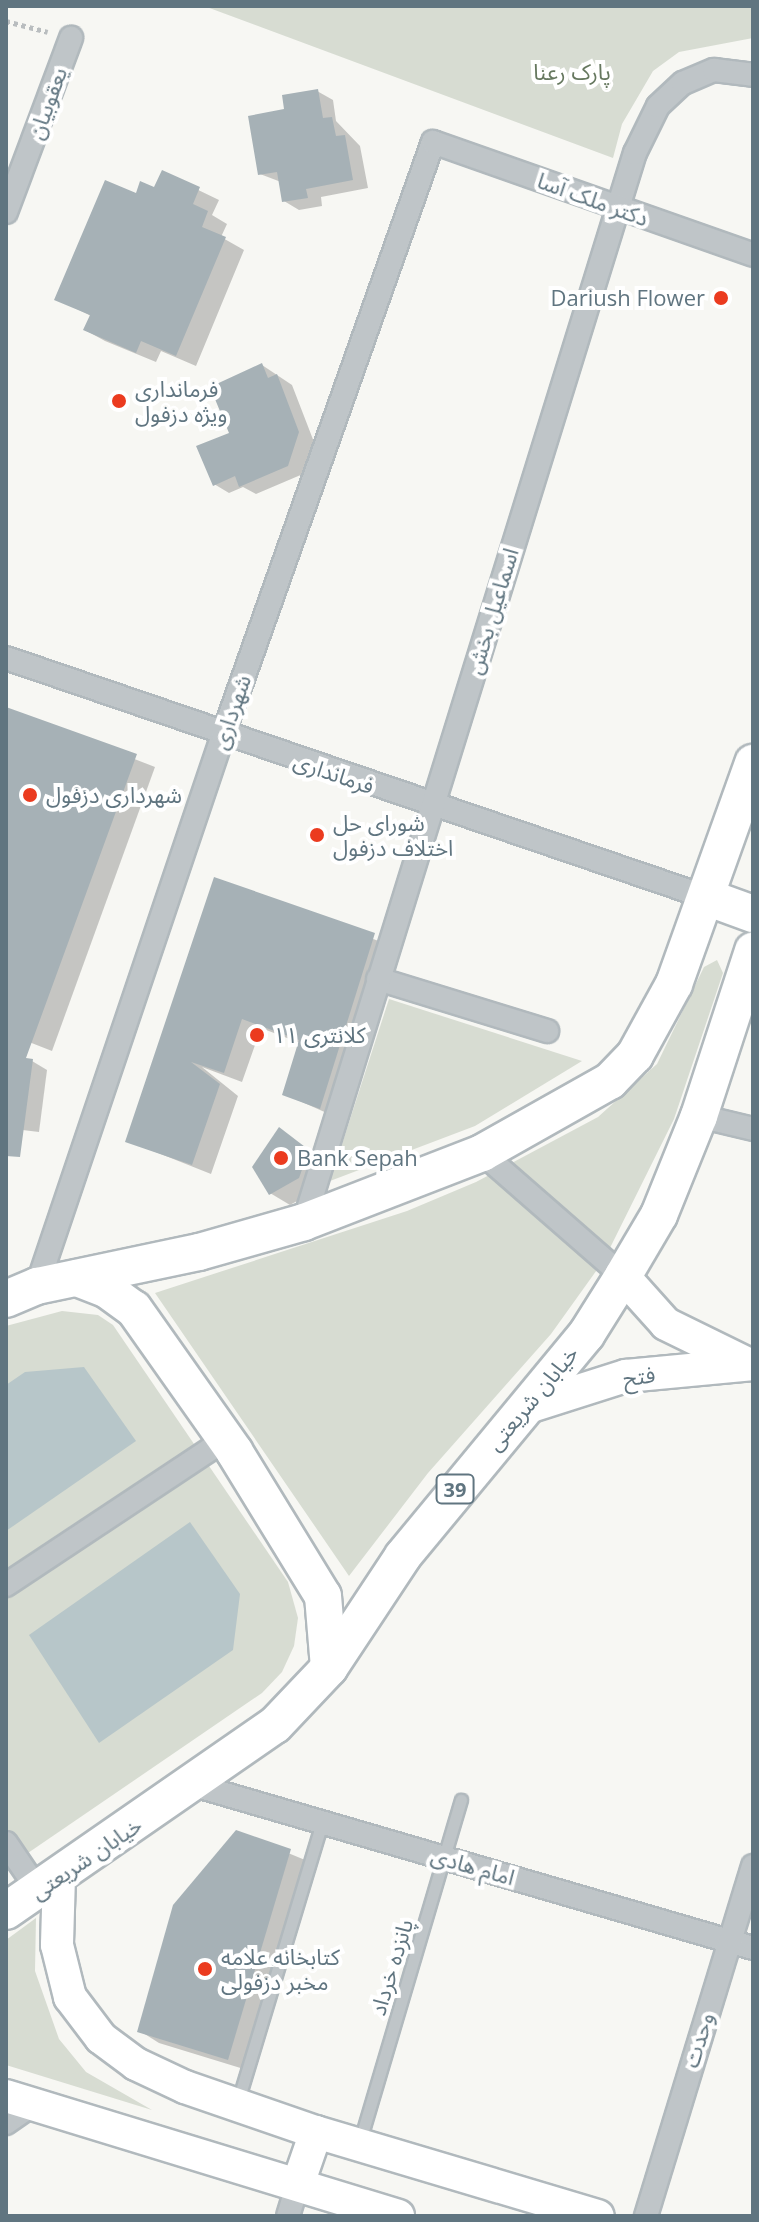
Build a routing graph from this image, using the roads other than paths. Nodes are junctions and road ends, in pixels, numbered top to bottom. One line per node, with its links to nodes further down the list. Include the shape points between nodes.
1 (71, 38): 5 (street, یعقوبیان)
2 (753, 75): 4 (street, اسماعیل بخش, via 714,70 683,83 666,98 635,153)
3 (433, 142): 4 (street, دکتر ملک آسا); 8 (street, شهرداری)
4 (615, 207): 6 (street, دکتر ملک آسا); 10 (street, اسماعیل بخش)
5 (6, 212)
6 (753, 255)
7 (6, 658): 8 (street, فرمانداری)
8 (223, 735): 10 (street, فرمانداری); 22 (street, شهرداری)
9 (753, 763): 11 (main road)
10 (432, 806): 11 (street, فرمانداری); 14 (street, اسماعیل بخش)
11 (709, 898): 12 (main road); 18 (main road, via 674,984 635,1055 599,1088)
12 (753, 914)
13 (753, 951): 16 (main road, خیابان شریعتی / 39)
14 (378, 979): 15 (street); 19 (street, اسماعیل بخش)
15 (547, 1031)
16 (699, 1116): 17 (street); 20 (main road, خیابان شریعتی / 39, via 659,1215)
17 (753, 1129)
18 (482, 1153): 19 (main road); 20 (street)
19 (304, 1222): 21 (main road)
20 (623, 1276): 23 (main road, via 666,1324); 24 (main road, خیابان شریعتی / 39, via 586,1335)
21 (77, 1278): 22 (main road); 25 (main road, via 106,1289 134,1309)
22 (22, 1292)
23 (751, 1364): 24 (main road, فتح, via 626,1376)
24 (528, 1407): 27 (main road, خیابان شریعتی / 39, via 403,1556)
25 (226, 1439): 26 (street); 27 (main road, via 311,1570 326,1611)
26 (6, 1585)
27 (329, 1668): 28 (main road, خیابان شریعتی / 39, via 275,1725)
28 (194, 1785): 30 (street, امام هادی); 34 (main road, خیابان شریعتی / 39)
29 (461, 1800): 32 (lane, پانزده خرداد)
30 (322, 1822): 32 (street, امام هادی); 39 (lane)
31 (6, 1843): 34 (street)
32 (445, 1858): 36 (street, امام هادی); 42 (lane, پانزده خرداد)
33 (753, 1866): 36 (street, وحدت)
34 (49, 1883): 35 (main road, خیابان شریعتی / 39); 39 (main road, via 70,1997 101,2038 136,2064)
35 (6, 1911)
36 (728, 1941): 37 (street, امام هادی); 47 (street, وحدت)
37 (753, 1948)
38 (21, 2099): 40 (street); 43 (main road)
39 (237, 2105): 41 (main road)
40 (6, 2123)
41 (316, 2132): 42 (main road); 43 (main road)
42 (359, 2144): 46 (main road)
43 (298, 2184): 44 (street); 45 (main road)
44 (288, 2216)
45 (398, 2216)
46 (598, 2216)
47 (646, 2216)

